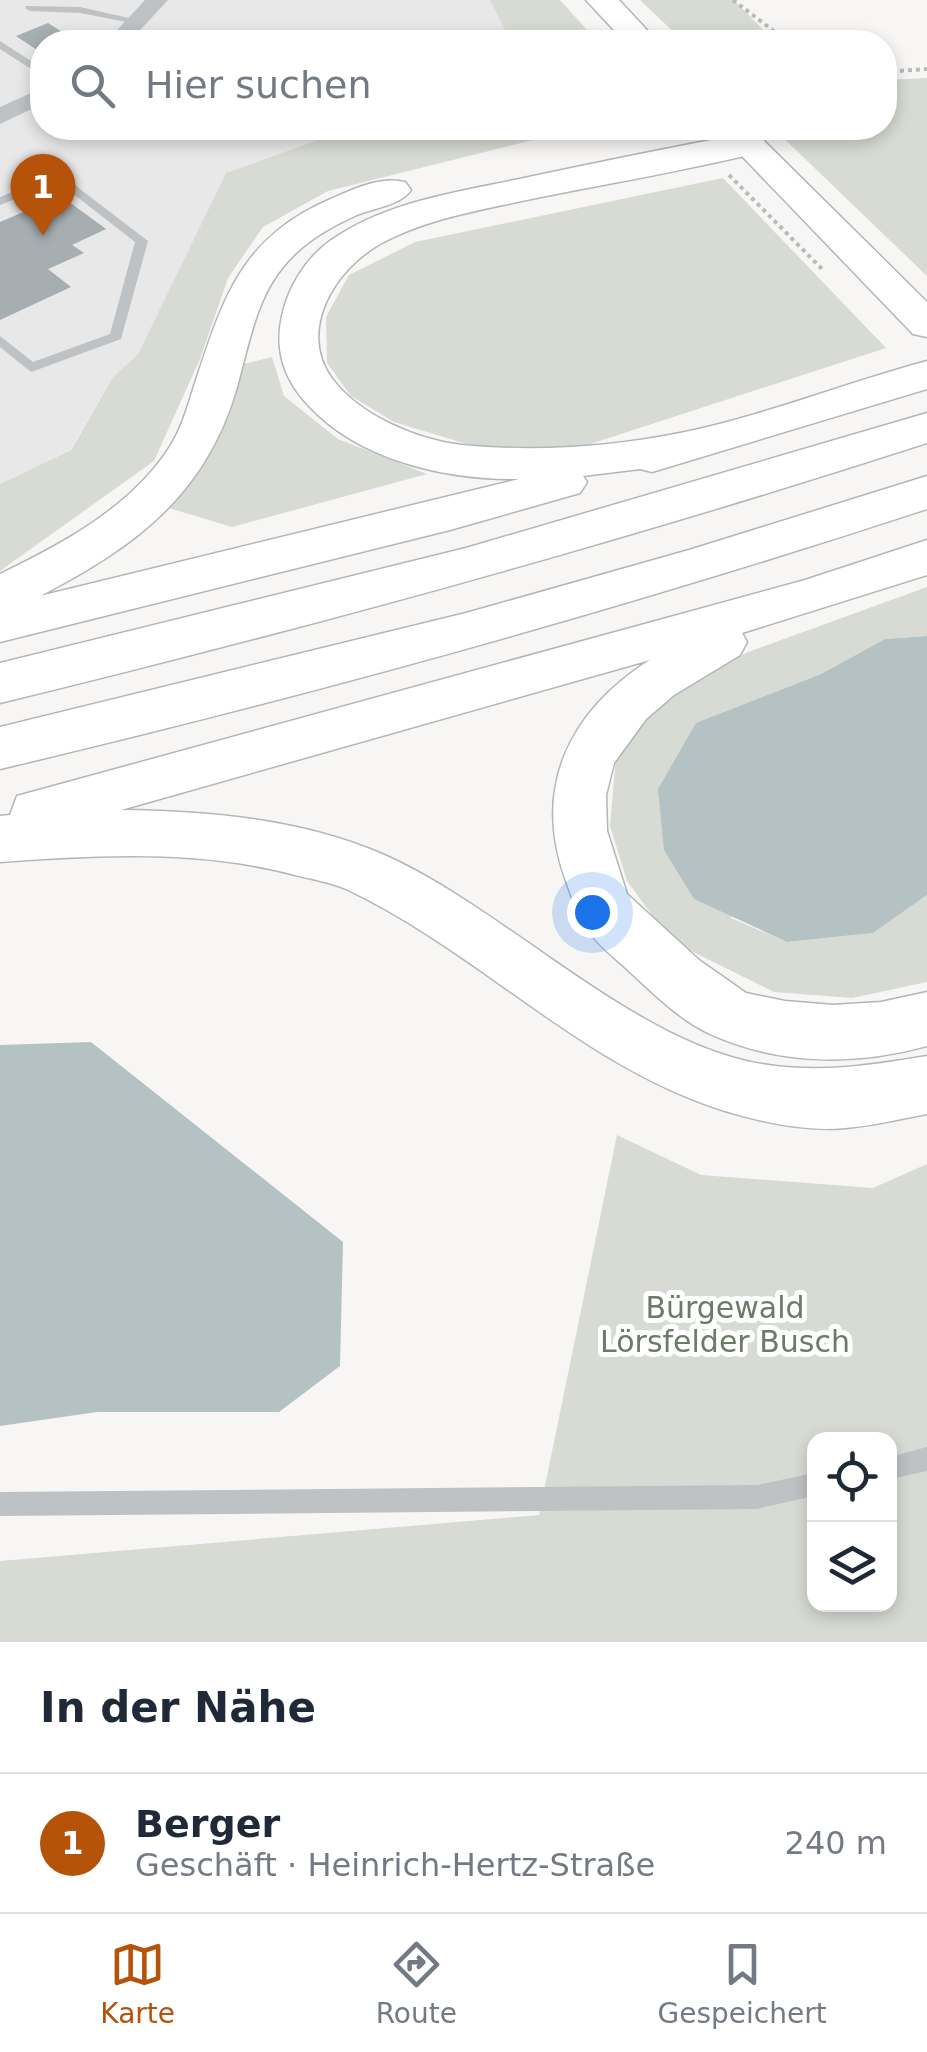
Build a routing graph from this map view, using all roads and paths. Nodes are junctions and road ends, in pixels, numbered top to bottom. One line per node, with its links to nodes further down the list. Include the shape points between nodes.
1 (158, 0): 5 (street)
2 (602, 0): 7 (main road)
3 (733, 0): 8 (path)
4 (30, 8): 5 (lane)
5 (137, 21): 6 (street)
6 (128, 30)
7 (631, 30)
8 (772, 30)
9 (0, 44): 10 (lane)
10 (30, 65)
11 (927, 69): 12 (path)
12 (897, 71)
13 (30, 102): 14 (street)
14 (0, 118)
15 (615, 140): 26 (highway, via 374,195 298,232 260,268 247,291 204,424 186,457 145,504 97,543)
16 (723, 140): 23 (highway, via 386,225 328,263 304,308 300,352 306,373 341,412 377,436 493,463)
17 (744, 140): 19 (main road)
18 (0, 201): 20 (lane, via 59,177 142,240 116,336 30,368)
19 (927, 326)
20 (0, 340)
21 (927, 375): 23 (highway)
22 (927, 428): 29 (highway, via 625,522 283,616)
23 (688, 447): 28 (highway)
24 (927, 492): 30 (highway, via 262,688)
25 (927, 557): 27 (highway)
26 (0, 595)
27 (814, 596): 31 (highway); 33 (highway, via 680,662 609,725 588,755 576,800 581,848 606,911 669,972 736,1018 810,1032 890,1030)
28 (0, 624)
29 (0, 684)
30 (0, 748)
31 (0, 822)
32 (0, 839): 34 (highway, via 116,830 266,842 365,872 598,1023 685,1071 798,1102 888,1096)
33 (927, 1019)
34 (927, 1085)
35 (927, 1459): 36 (lane)
36 (897, 1466)
37 (807, 1486): 38 (lane, via 757,1497)
38 (0, 1504)

